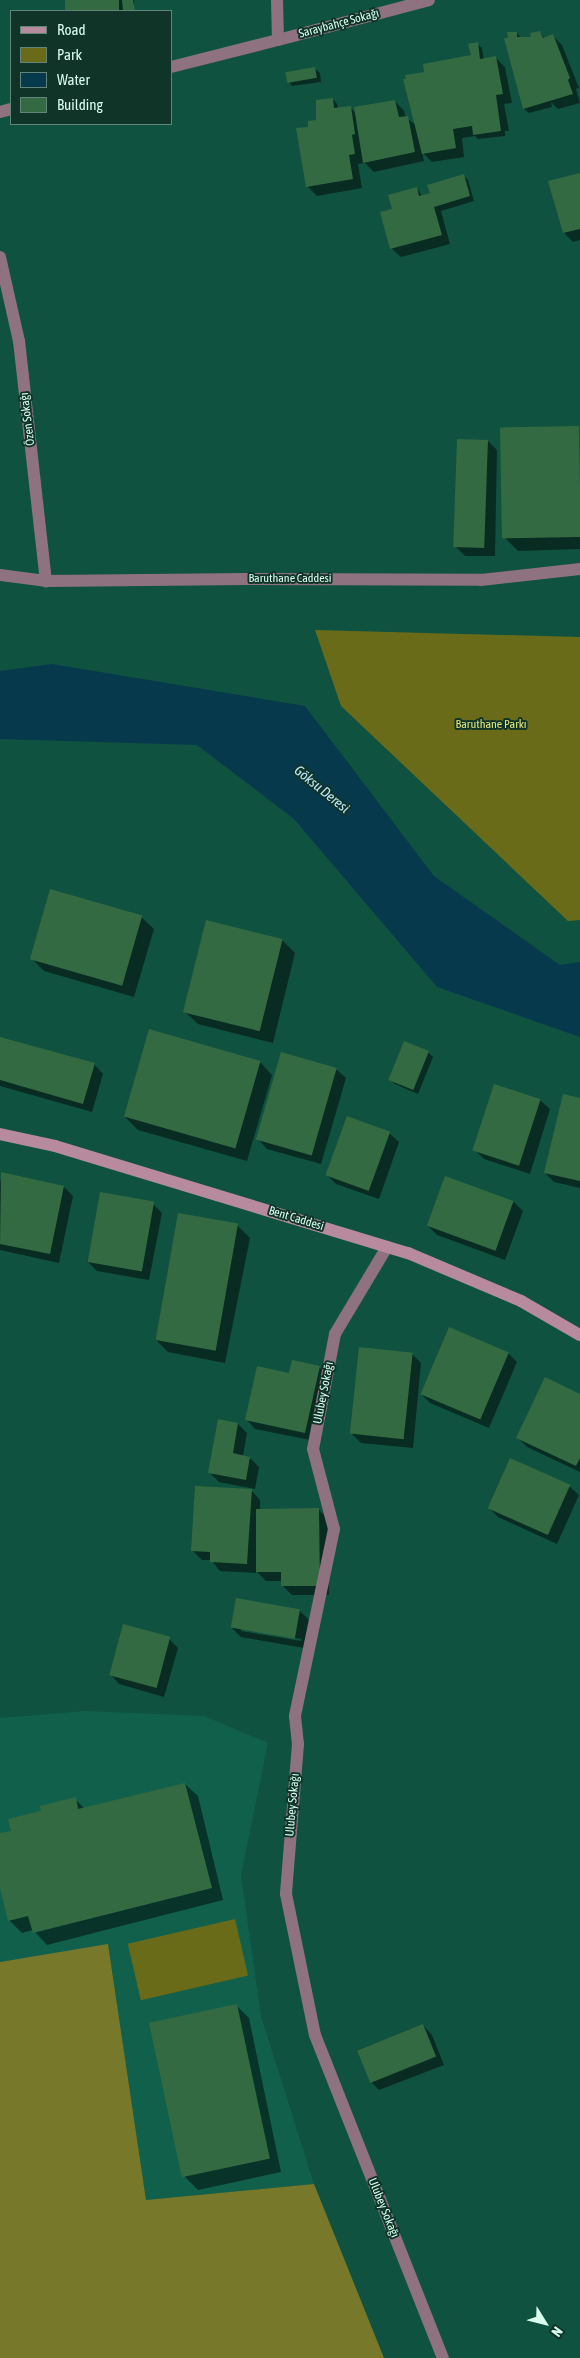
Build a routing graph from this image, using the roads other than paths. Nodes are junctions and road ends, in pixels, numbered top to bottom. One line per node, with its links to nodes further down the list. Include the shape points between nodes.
1 (277, 0): 3 (street)
2 (429, 0): 3 (street, Saraybahçe Sokağı)
3 (278, 40): 4 (street, Saraybahçe Sokağı)
4 (172, 67)
5 (0, 257): 8 (street, Özen Sokağı, via 19,341)
6 (580, 569): 8 (street, Baruthane Caddesi, via 481,580)
7 (0, 575): 8 (street, Baruthane Caddesi)
8 (46, 582)
9 (0, 1134): 10 (street, Bent Caddesi, via 55,1146)
10 (387, 1247): 11 (street, Bent Caddesi, via 521,1301); 12 (street, Ulubey Sokağı, via 335,1334 313,1449 334,1529 295,1716 298,1744 286,1894 314,2035)
11 (580, 1335)
12 (443, 2358)

